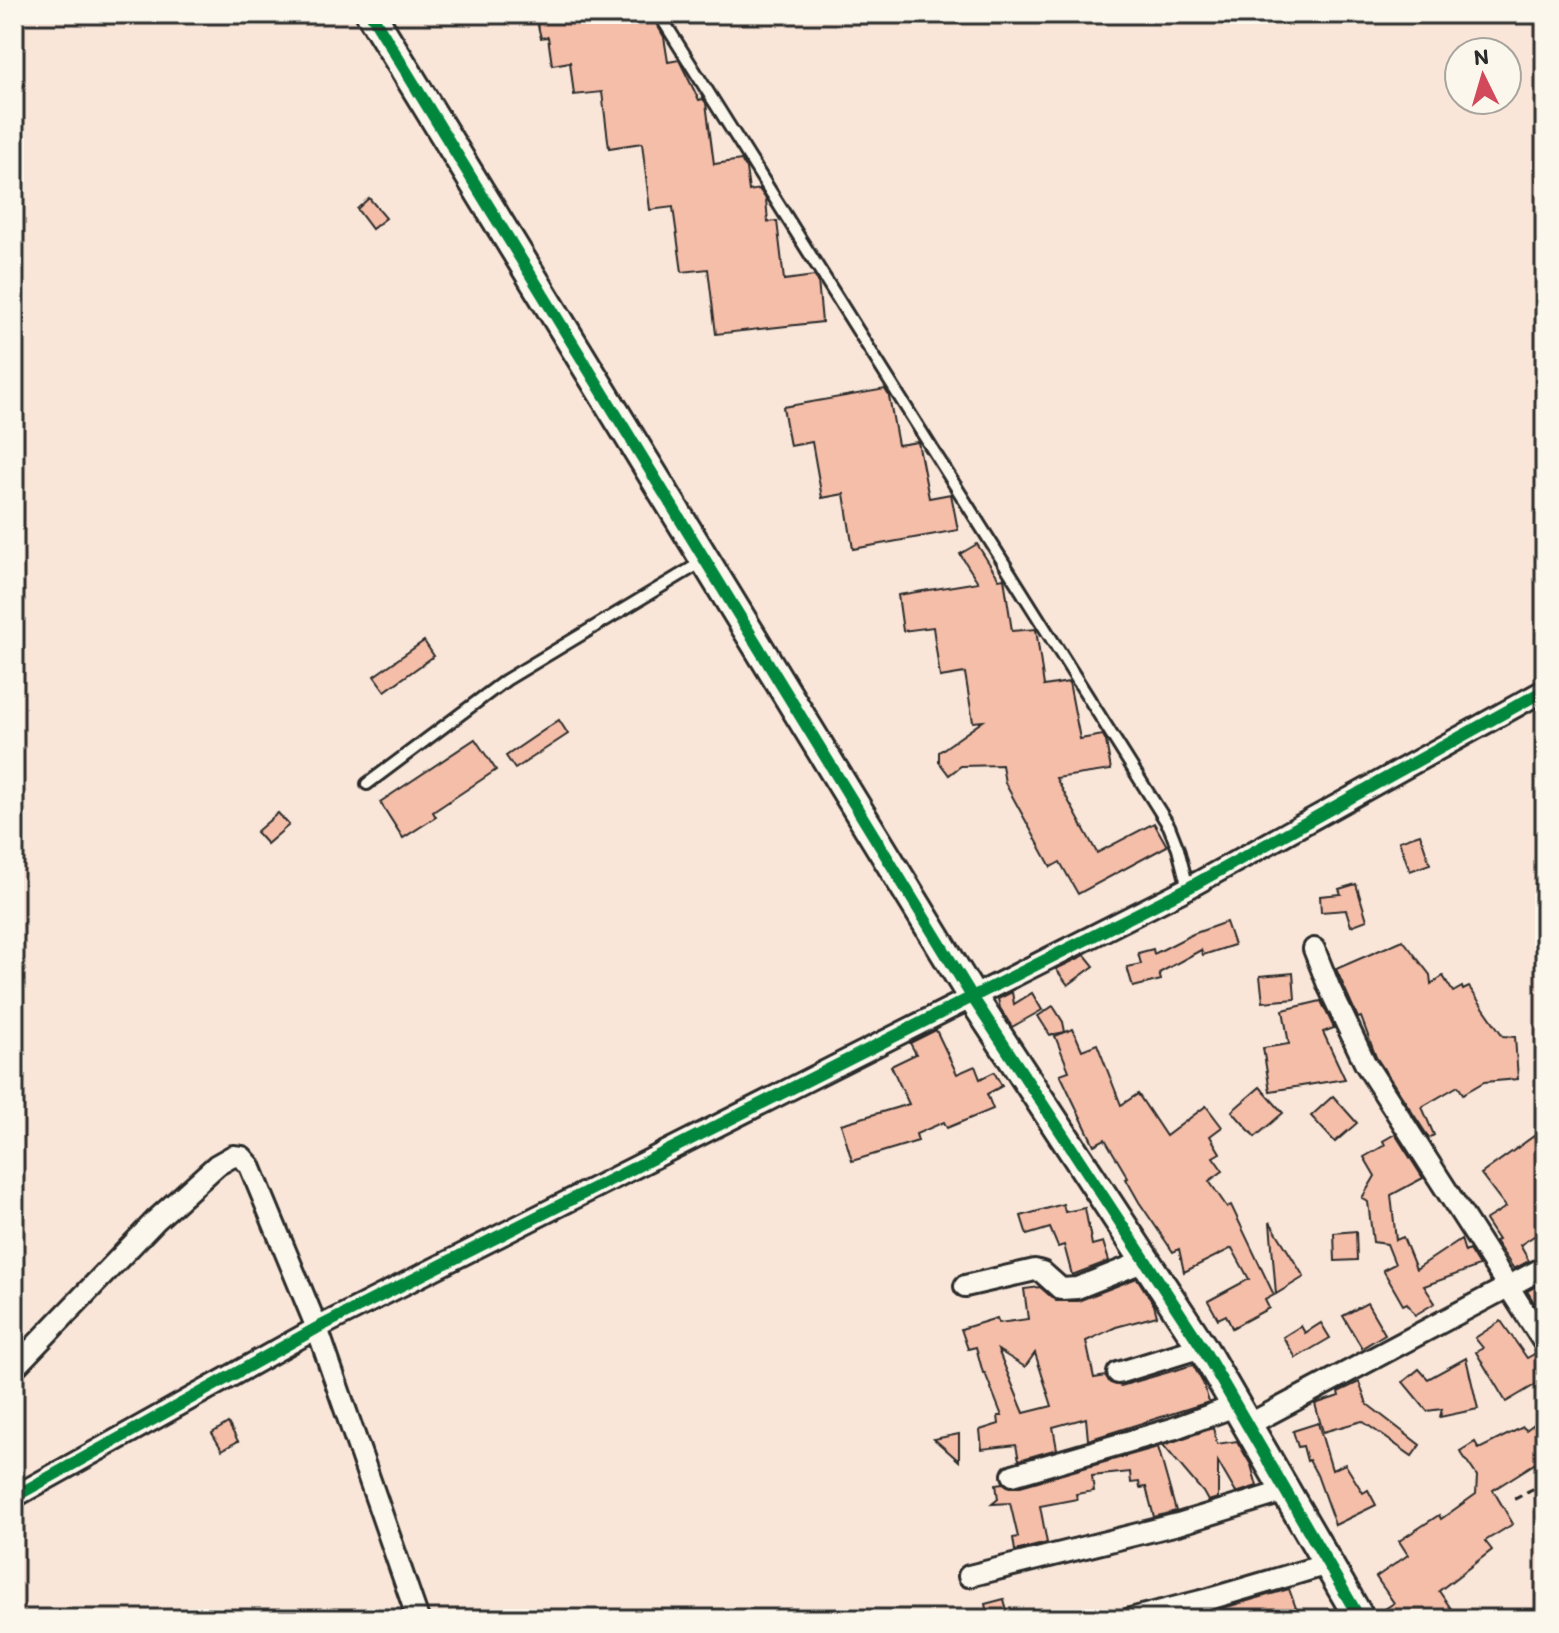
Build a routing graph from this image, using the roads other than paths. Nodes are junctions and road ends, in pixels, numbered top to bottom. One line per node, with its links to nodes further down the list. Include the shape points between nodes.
1 (371, 14): 3 (street)
2 (659, 14): 6 (lane, via 1169,826)
3 (705, 560): 5 (lane, via 506,680); 8 (street)
4 (1545, 690): 6 (street)
5 (367, 784)
6 (1188, 888): 8 (street)
7 (1314, 949): 12 (street, via 1365,1063)
8 (973, 998): 9 (street); 13 (street)
9 (1145, 1261): 11 (street, via 1077,1288 1061,1289 1035,1270); 15 (street)
10 (1545, 1267): 12 (street)
11 (965, 1286)
12 (1509, 1286): 14 (street); 18 (street)
13 (317, 1328): 16 (street, via 250,1166 233,1156 156,1220); 21 (street); 24 (street)
14 (1545, 1344)
15 (1202, 1347): 17 (street); 18 (street)
16 (14, 1368)
17 (1118, 1373)
18 (1241, 1416): 19 (street, via 1172,1429); 20 (street)
19 (1013, 1475)
20 (1286, 1491): 22 (street); 23 (street)
21 (14, 1497)
22 (1328, 1564): 25 (street); 26 (street)
23 (969, 1576)
24 (418, 1619)
25 (1130, 1619)
26 (1360, 1619)

